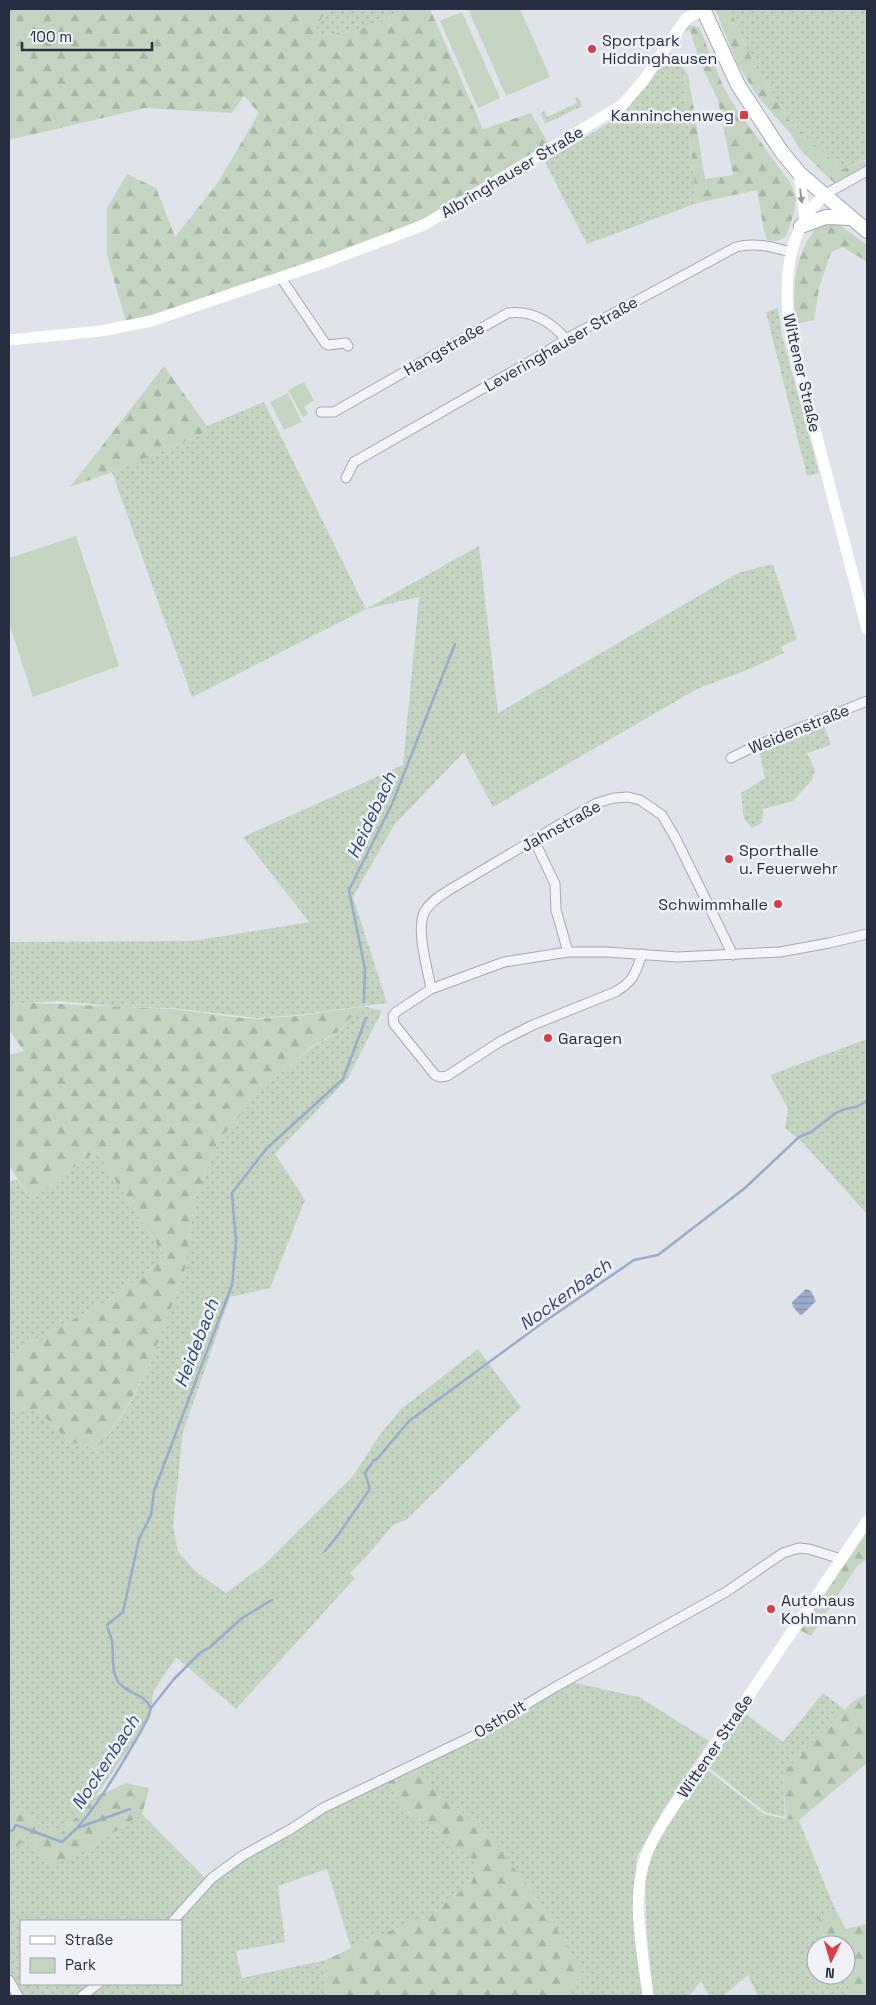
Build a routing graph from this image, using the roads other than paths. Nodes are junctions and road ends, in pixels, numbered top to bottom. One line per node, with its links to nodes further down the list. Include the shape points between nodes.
1 (703, 9): 3 (main road, via 738,85); 9 (main road, Albringhauser Straße, via 687,18 644,80 622,105 424,225)
2 (867, 171): 4 (street)
3 (799, 173): 4 (main road); 6 (main road, one-way to 6)
4 (824, 195): 5 (main road); 6 (main road, Wittener Straße)
5 (850, 218): 6 (main road, via 826,217); 7 (main road)
6 (803, 222): 8 (main road, Wittener Straße)
7 (867, 231)
8 (791, 252): 10 (street, Leveringhauser Straße, via 762,245 736,247); 15 (main road, Wittener Straße, via 786,291 791,338)
9 (281, 278): 11 (main road, Albringhauser Straße, via 151,321 101,331); 12 (street, via 325,343 346,343)
10 (566, 338): 13 (street, Hangstraße, via 543,318 519,311 508,313 334,412); 14 (street, Leveringhauser Straße, via 354,462)
11 (9, 340)
12 (348, 346)
13 (321, 412)
14 (346, 478)
15 (865, 609): 16 (main road, Wittener Straße)
16 (867, 629)
17 (867, 701): 18 (street, Weidenstraße)
18 (731, 758)
19 (534, 840): 21 (street, via 555,884 556,910); 23 (street, Jahnstraße, via 597,803 628,797 640,800 662,815); 24 (street, Jahnstraße, via 448,890 425,911 421,924)
20 (867, 934): 23 (street, via 780,952)
21 (568, 952): 22 (street); 24 (street, via 504,962)
22 (642, 954): 23 (street, via 678,957); 24 (street, via 634,978 627,985 533,1025 501,1041 447,1076 440,1077 394,1024 392,1016)
23 (733, 955)
24 (431, 989)
25 (867, 1521): 26 (main road, Wittener Straße)
26 (841, 1559): 27 (street, Ostholt, via 809,1549 799,1548 783,1553 726,1592 473,1736 323,1808 242,1856 212,1878); 32 (main road, Wittener Straße, via 649,1847 639,1894)
27 (174, 1920)
28 (9, 1980): 30 (street)
29 (97, 1985): 31 (street)
30 (18, 1996)
31 (82, 1996)
32 (648, 1996)

